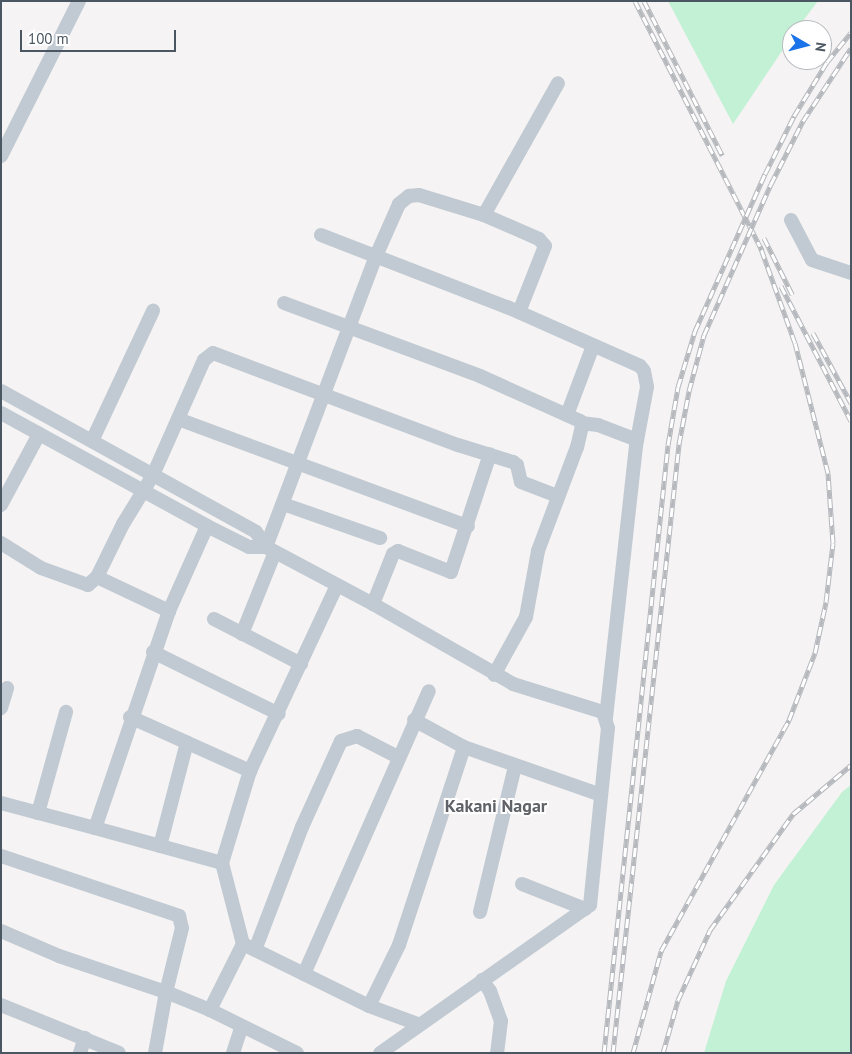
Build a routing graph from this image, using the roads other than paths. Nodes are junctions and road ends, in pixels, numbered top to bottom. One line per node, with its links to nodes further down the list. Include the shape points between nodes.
1 (79, 1): 3 (street)
2 (558, 83): 4 (street)
3 (1, 156)
4 (484, 215): 7 (street, via 434,199 409,196 394,214); 11 (street, via 539,239 545,246)
5 (791, 220): 8 (street, via 812,260)
6 (321, 235): 7 (street)
7 (376, 256): 11 (street); 12 (street)
8 (851, 274)
9 (284, 303): 12 (street)
10 (153, 310): 22 (street)
11 (519, 312): 13 (street)
12 (350, 327): 15 (street); 17 (street, via 480,376)
13 (593, 346): 17 (street); 21 (street, via 640,366 644,371 647,387)
14 (1, 391): 22 (street)
15 (325, 396): 18 (street, via 216,353 204,360); 23 (street); 24 (street)
16 (2, 414): 20 (street)
17 (567, 414): 19 (street)
18 (178, 418): 24 (street); 25 (street)
19 (581, 423): 21 (street, via 598,425); 27 (street, via 577,447)
20 (39, 434): 26 (street); 29 (street)
21 (637, 440): 50 (street)
22 (92, 441): 25 (street)
23 (490, 454): 27 (street, via 517,465 521,482); 31 (street)
24 (299, 464): 28 (street); 31 (street)
25 (153, 475): 26 (street); 34 (street, via 256,532)
26 (145, 490): 30 (street); 35 (street, via 123,524)
27 (557, 496): 43 (street, via 538,551 526,617)
28 (283, 504): 32 (street); 34 (street)
29 (1, 505)
30 (207, 526): 34 (street, via 249,547); 38 (street)
31 (468, 526): 37 (street, via 451,572 402,552 393,554)
32 (380, 538)
33 (1, 543): 35 (street, via 41,568 88,585)
34 (271, 550): 36 (street); 40 (street)
35 (98, 577): 38 (street)
36 (337, 585): 37 (street); 42 (street)
37 (373, 604): 43 (street)
38 (168, 611): 41 (street)
39 (214, 619): 40 (street)
40 (242, 634): 42 (street)
41 (153, 652): 48 (street); 49 (street)
42 (301, 664): 48 (street)
43 (494, 675): 50 (street, via 532,692 597,708)
44 (7, 688): 46 (street)
45 (428, 690): 51 (street)
46 (1, 708)
47 (66, 712): 59 (street)
48 (279, 714): 56 (street)
49 (130, 717): 52 (street); 60 (street)
50 (606, 718): 57 (street)
51 (414, 720): 53 (street); 54 (street)
52 (187, 742): 56 (street); 61 (street)
53 (464, 747): 55 (street); 73 (street, via 399,945)
54 (398, 757): 68 (street, via 357,736 341,741); 69 (street)
55 (515, 766): 57 (street); 66 (street)
56 (250, 771): 63 (street)
57 (601, 794): 65 (street, via 590,906)
58 (1, 803): 59 (street)
59 (38, 812): 60 (street)
60 (95, 828): 61 (street)
61 (160, 846): 63 (street)
62 (1, 856): 71 (street, via 179,916 182,928)
63 (222, 862): 68 (street)
64 (522, 884): 65 (street)
65 (585, 909): 70 (street)
66 (480, 912)
67 (1, 931): 71 (street, via 59,956)
68 (249, 947): 69 (street); 74 (street)
69 (304, 974): 73 (street)
70 (482, 980): 75 (street); 84 (street, via 490,991 501,1021)
71 (166, 992): 74 (street); 80 (street)
72 (1, 1005): 77 (street)
73 (369, 1006): 75 (street)
74 (210, 1010): 76 (street)
75 (418, 1024): 83 (street)
76 (242, 1026): 81 (street); 82 (street)
77 (86, 1038): 78 (street); 79 (street)
78 (80, 1053)
79 (119, 1053)
80 (156, 1053)
81 (233, 1053)
82 (297, 1053)
83 (380, 1053)
84 (497, 1053)

